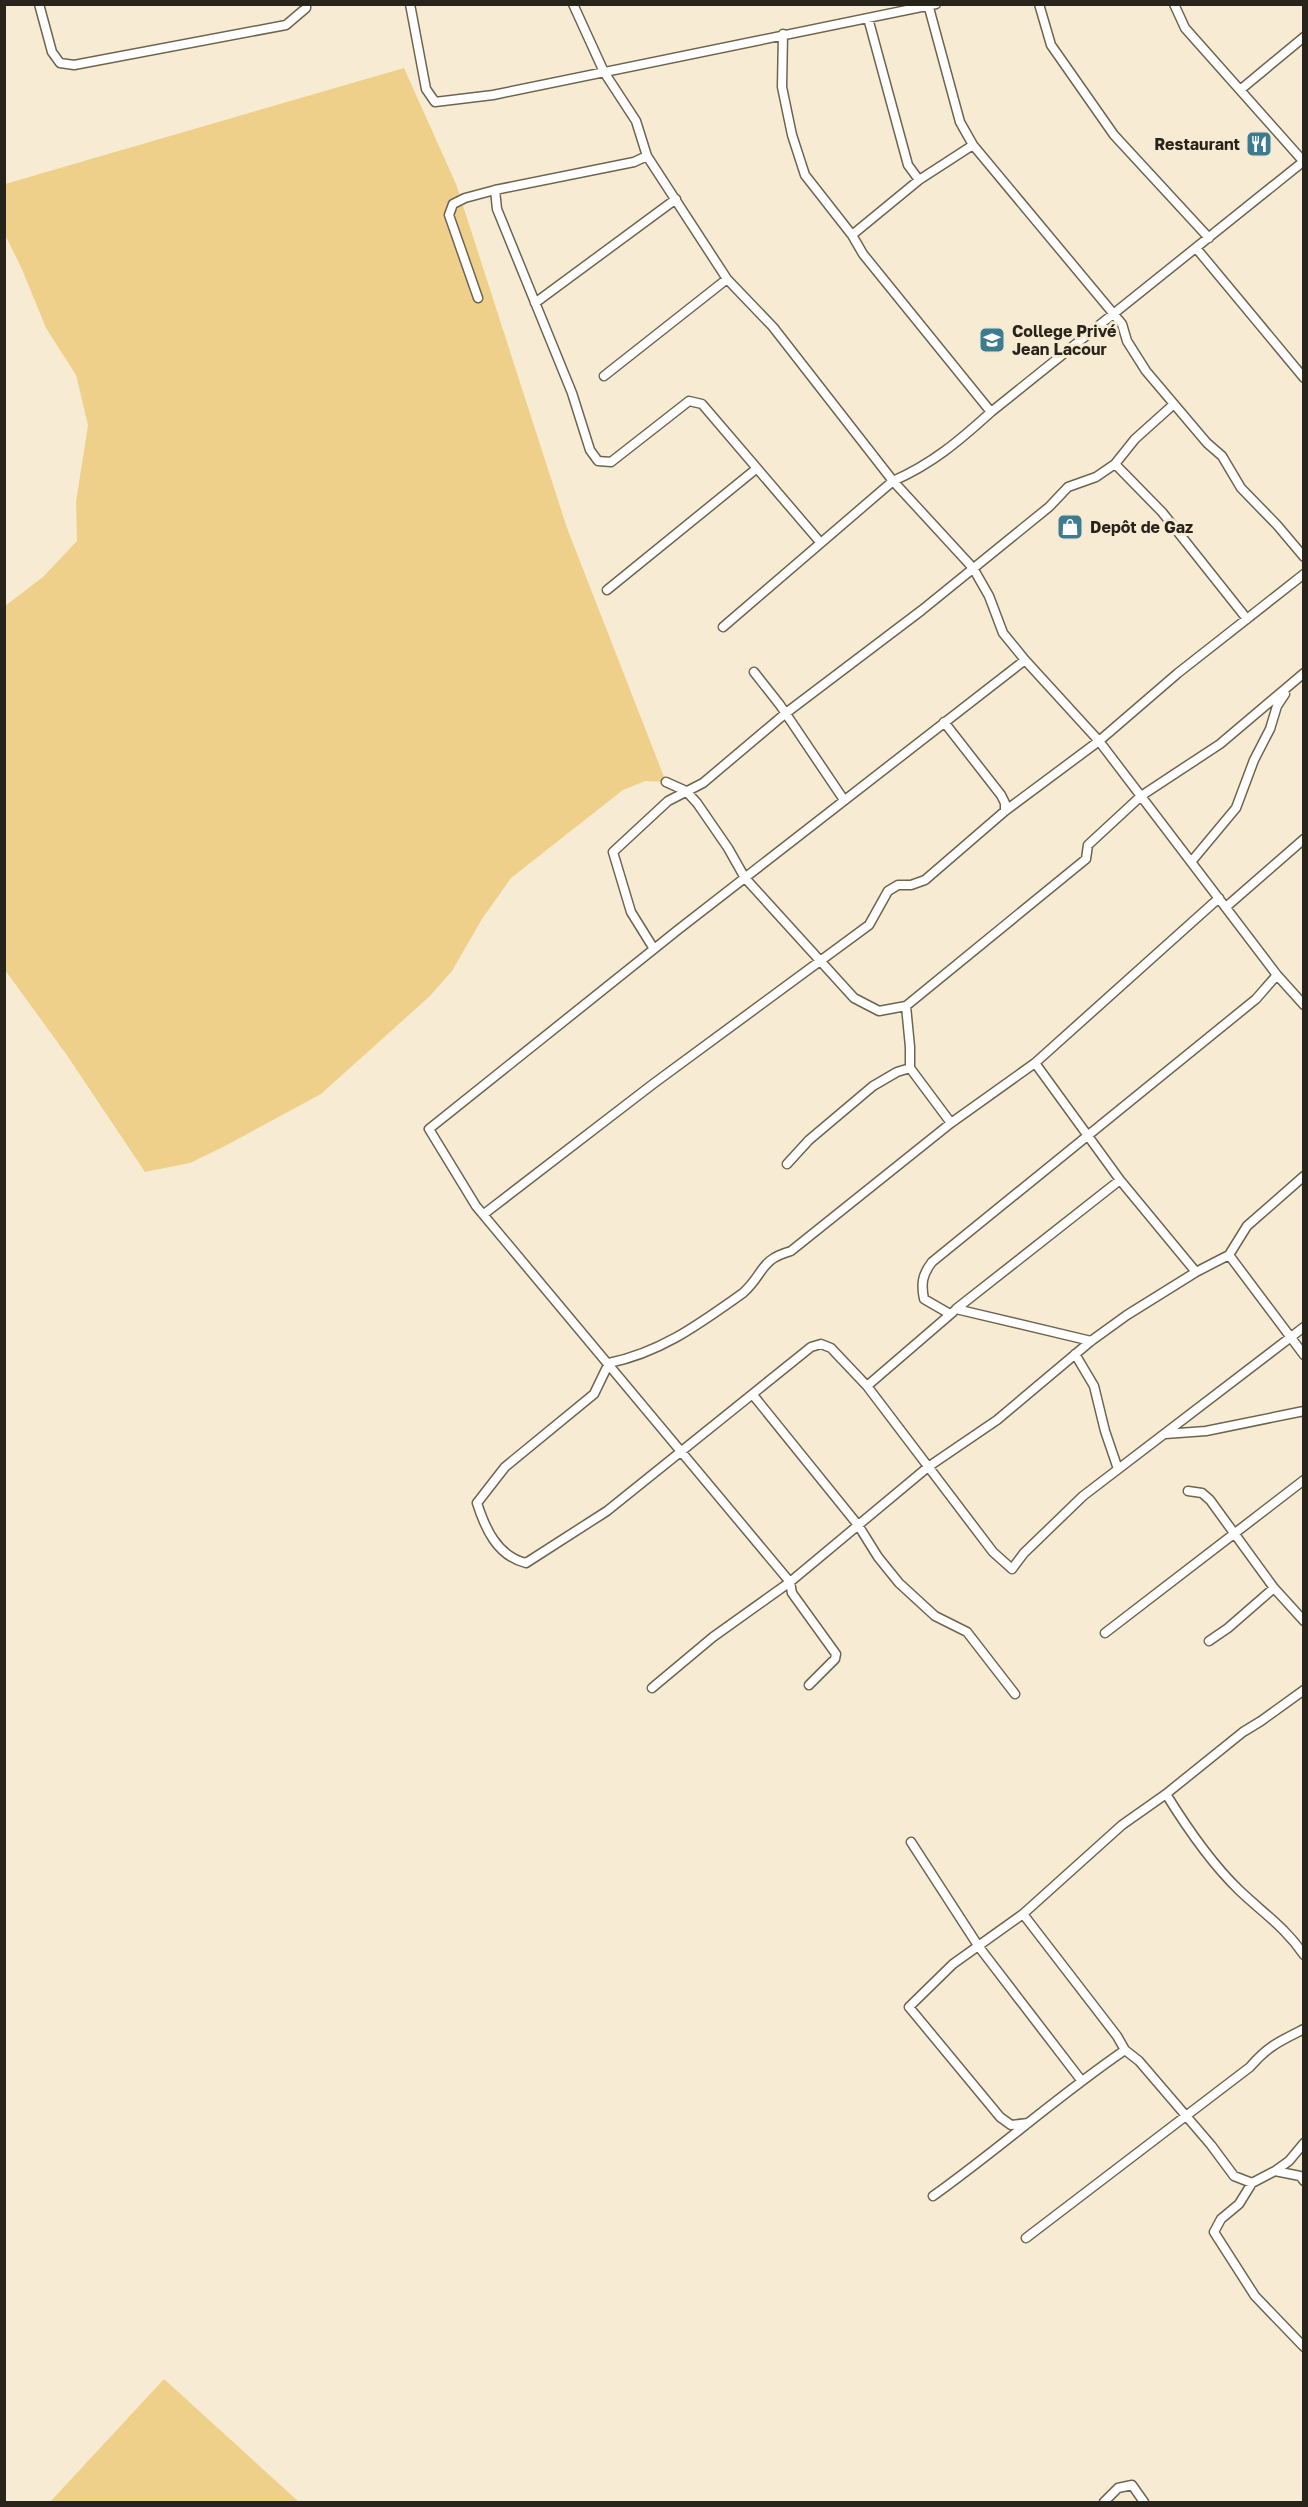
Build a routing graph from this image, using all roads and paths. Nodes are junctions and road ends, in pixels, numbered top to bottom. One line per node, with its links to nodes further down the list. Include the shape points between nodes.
1 (39, 4): 2 (street, via 52,52 60,63 75,65 286,25)
2 (306, 4)
3 (410, 4): 11 (street, via 426,89 435,102 493,95)
4 (573, 4): 11 (street)
5 (1039, 4): 20 (street, via 1051,45 1114,135)
6 (1174, 4): 12 (street, via 1185,28)
7 (931, 5): 8 (street); 13 (street, via 960,122)
8 (868, 18): 9 (street); 16 (street, via 908,165)
9 (783, 34): 11 (street); 19 (street, via 782,87 805,175)
10 (1304, 37): 12 (street)
11 (604, 72): 14 (street, via 636,121)
12 (1240, 90): 15 (street)
13 (973, 145): 16 (street); 25 (street)
14 (647, 156): 17 (street, via 634,162); 18 (street)
15 (1303, 162): 20 (street)
16 (920, 180): 19 (street)
17 (495, 190): 23 (street, via 453,204 449,215); 24 (street, via 497,209)
18 (675, 199): 22 (street); 24 (street)
19 (852, 235): 29 (street, via 863,254)
20 (1209, 238): 21 (street)
21 (1196, 248): 25 (street); 27 (street)
22 (727, 279): 26 (street); 32 (street, via 773,327)
23 (478, 298)
24 (535, 303): 31 (street, via 572,393 590,450 598,461 611,462 689,401 702,404)
25 (1114, 314): 28 (street, via 1133,352); 29 (street)
26 (604, 376)
27 (1304, 378)
28 (1174, 404): 30 (street, via 1135,439); 34 (street, via 1222,456 1241,488)
29 (991, 412): 32 (street, via 952,447 914,472)
30 (1115, 464): 35 (street, via 1096,477 1068,487); 38 (street, via 1162,512)
31 (756, 469): 33 (street); 37 (street)
32 (892, 481): 33 (street); 35 (street)
33 (820, 542): 39 (street)
34 (1304, 557)
35 (974, 568): 40 (street, via 1003,633); 44 (street)
36 (1304, 574): 38 (street)
37 (607, 590)
38 (1246, 619): 46 (street)
39 (723, 627)
40 (1025, 660): 45 (street); 46 (street)
41 (754, 672): 44 (street)
42 (1304, 673): 43 (street)
43 (1294, 682): 49 (street, via 1220,744); 53 (street, via 1277,706 1236,808)
44 (786, 713): 48 (street, via 703,783); 50 (street)
45 (944, 722): 50 (street); 51 (street, via 1001,795)
46 (1099, 741): 49 (street); 51 (street)
47 (666, 782): 48 (street)
48 (686, 791): 54 (street, via 709,819); 57 (street, via 668,801 613,852 631,912)
49 (1141, 796): 53 (street); 61 (street, via 1088,845 1086,859)
50 (844, 800): 54 (street)
51 (1005, 811): 58 (street, via 926,880 888,891 869,925)
52 (1304, 839): 56 (street)
53 (1191, 862): 55 (street)
54 (745, 878): 57 (street); 58 (street)
55 (1219, 898): 56 (street); 62 (street)
56 (1226, 907): 59 (street)
57 (654, 949): 69 (street, via 429,1129)
58 (819, 961): 61 (street, via 854,998 879,1011); 69 (street)
59 (1277, 975): 60 (street); 65 (street, via 1256,999)
60 (1304, 1005)
61 (906, 1006): 63 (street)
62 (1035, 1063): 64 (street); 65 (street)
63 (910, 1068): 64 (street); 66 (street, via 873,1086)
64 (951, 1123): 78 (street, via 791,1251 770,1258 753,1284 725,1306 662,1347)
65 (1089, 1134): 68 (street); 72 (street, via 924,1273 924,1299)
66 (787, 1164)
67 (1304, 1176): 70 (street, via 1247,1226)
68 (1120, 1180): 71 (street); 72 (street)
69 (484, 1214): 78 (street)
70 (1229, 1255): 71 (street); 74 (street)
71 (1196, 1272): 75 (street)
72 (953, 1311): 75 (street); 79 (street)
73 (1304, 1327): 74 (street)
74 (1290, 1338): 77 (street); 82 (street)
75 (1091, 1341): 76 (street)
76 (1075, 1354): 84 (street, via 997,1420); 85 (street, via 1094,1386)
77 (1304, 1355)
78 (609, 1364): 83 (street); 83 (street, via 594,1394 505,1467 477,1503 486,1529 504,1553 526,1563 607,1511)
79 (867, 1386): 80 (street, via 831,1348 820,1344 811,1347); 84 (street)
80 (753, 1395): 83 (street); 88 (street)
81 (1304, 1411): 82 (street, via 1206,1431)
82 (1165, 1434): 85 (street)
83 (683, 1452): 90 (street)
84 (928, 1467): 85 (street, via 993,1552 1012,1569 1083,1496); 88 (street)
85 (1118, 1469)
86 (1304, 1480): 89 (street)
87 (1188, 1491): 89 (street, via 1202,1493 1210,1500)
88 (858, 1525): 90 (street); 98 (street, via 899,1583 935,1616 967,1632)
89 (1234, 1534): 91 (street); 93 (street)
90 (790, 1582): 95 (street, via 792,1593 836,1653 836,1659); 96 (street, via 713,1637)
91 (1274, 1588): 92 (street); 94 (street)
92 (1304, 1621)
93 (1105, 1633)
94 (1209, 1641)
95 (809, 1684)
96 (652, 1688)
97 (1304, 1690): 99 (street, via 1243,1732)
98 (1016, 1694)
99 (1166, 1794): 101 (street, via 1122,1825); 103 (street, via 1191,1834 1238,1888 1290,1934)
100 (911, 1842): 102 (street)
101 (1023, 1914): 102 (street); 105 (street)
102 (979, 1947): 106 (street); 108 (street, via 953,1964 909,2007 1000,2117 1011,2125)
103 (1304, 1955)
104 (1304, 2029): 107 (street, via 1264,2050 1250,2067)
105 (1125, 2049): 106 (street); 107 (street)
106 (1081, 2080): 108 (street)
107 (1185, 2117): 112 (street, via 1234,2176); 114 (street)
108 (1028, 2123): 113 (street)
109 (1304, 2144): 110 (street)
110 (1275, 2171): 111 (street, via 1300,2176); 112 (street)
111 (1304, 2181)
112 (1252, 2183): 115 (street, via 1214,2232 1255,2296)
113 (933, 2196)
114 (1026, 2238)
115 (1304, 2348)
116 (1104, 2502): 117 (street, via 1118,2488 1132,2485)
117 (1144, 2502)

